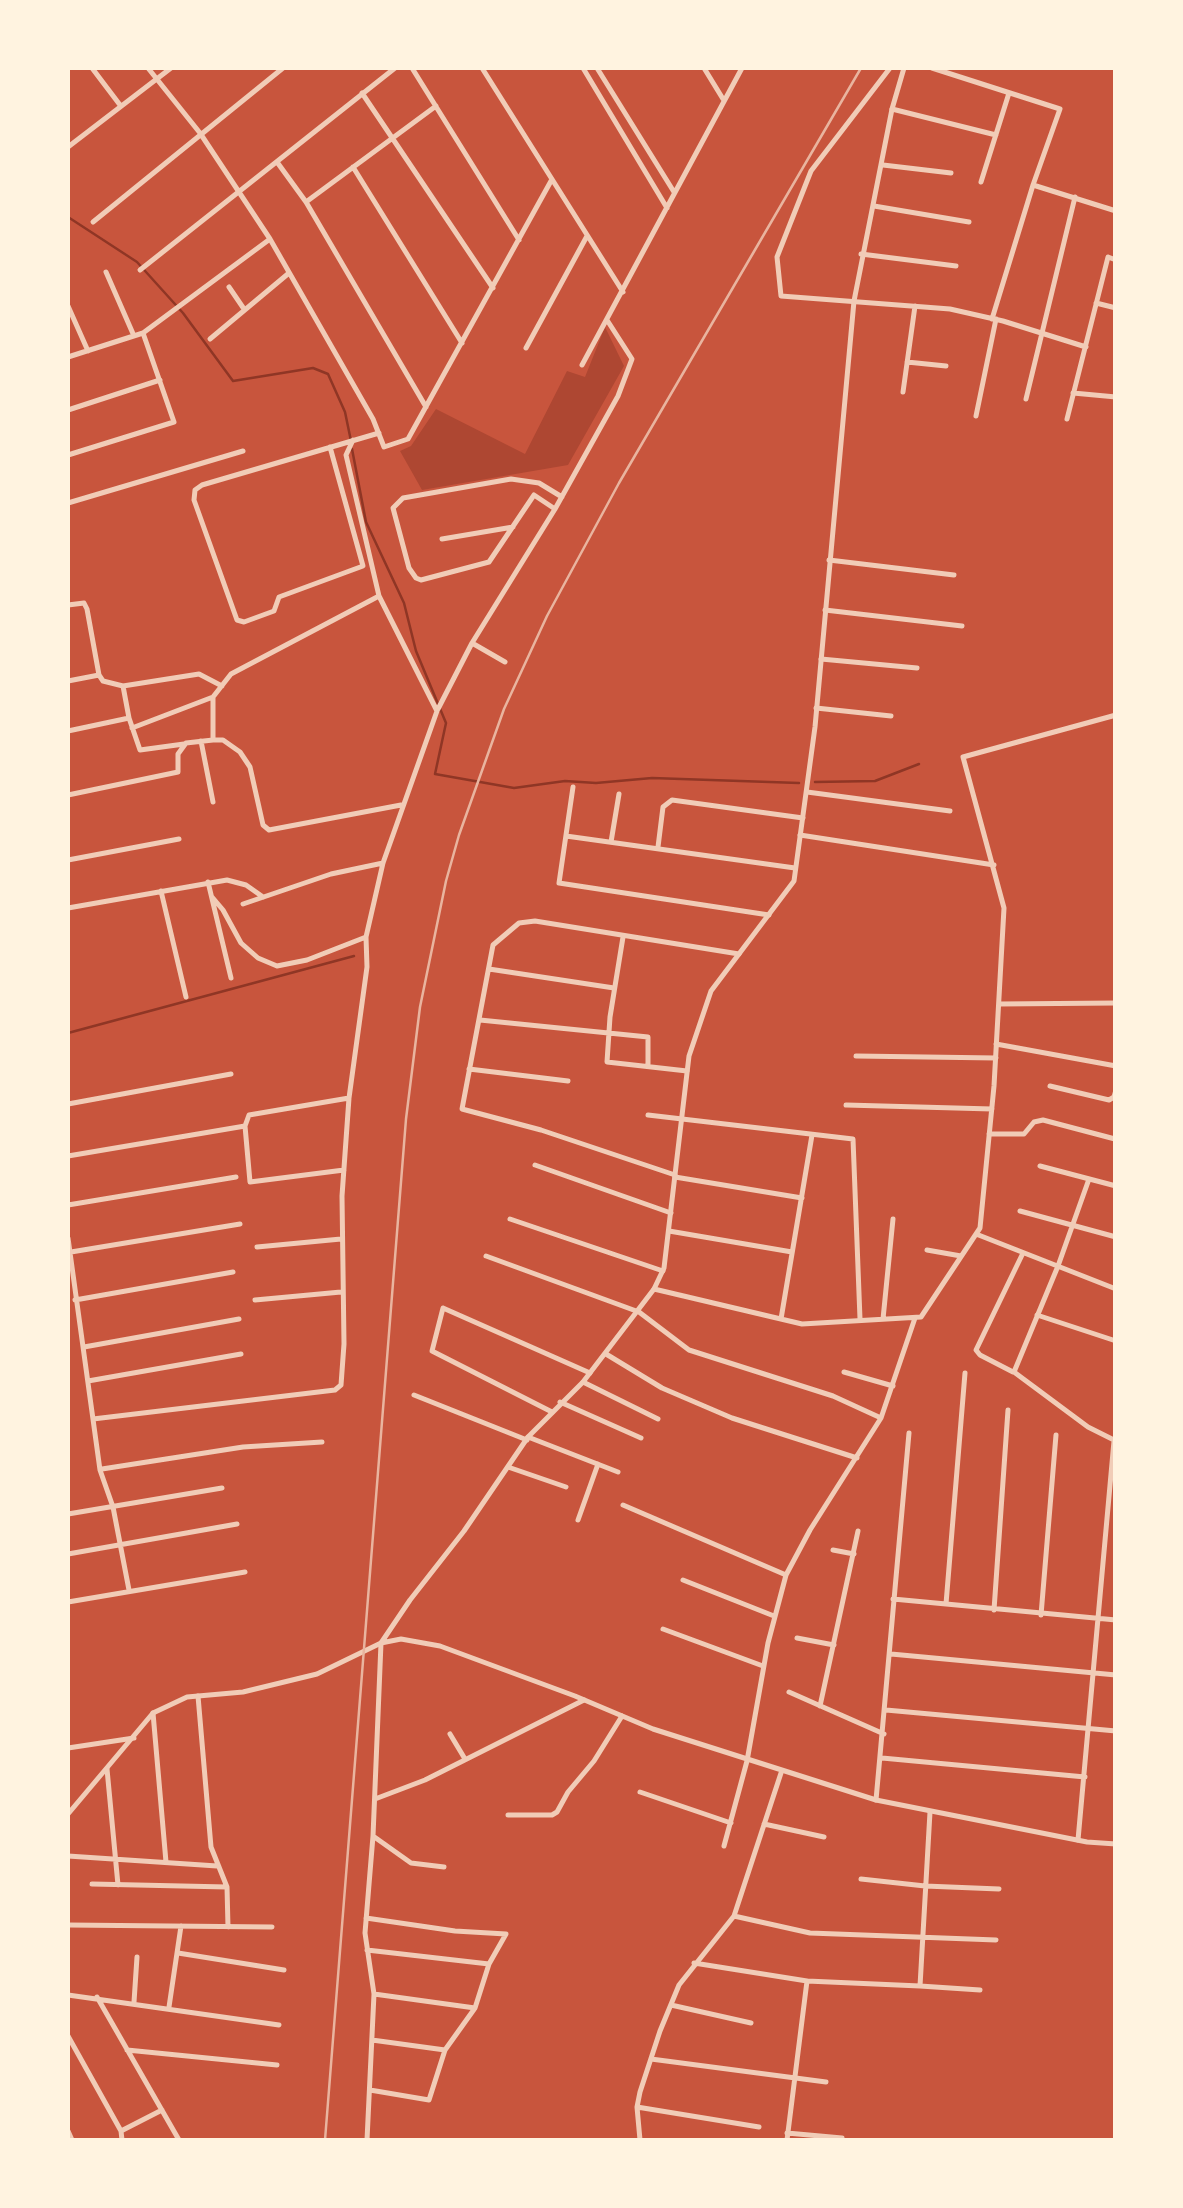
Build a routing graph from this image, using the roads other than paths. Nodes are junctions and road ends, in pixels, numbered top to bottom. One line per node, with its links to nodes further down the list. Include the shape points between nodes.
1 (92, 68): 19 (street)
2 (148, 68): 15 (street)
3 (171, 68): 15 (street)
4 (283, 68): 23 (street)
5 (395, 68): 17 (street)
6 (412, 68): 20 (street)
7 (482, 68): 32 (street)
8 (583, 68): 40 (street)
9 (596, 68): 36 (street)
10 (704, 68): 18 (street)
11 (742, 68): 18 (street)
12 (890, 68): 56 (street, via 811,171 777,257 782,296)
13 (904, 68): 21 (street)
14 (932, 68): 16 (street)
15 (156, 80): 19 (street); 23 (street)
16 (1009, 92): 24 (street); 34 (street, via 1060,109)
17 (362, 93): 25 (street); 28 (street)
18 (724, 100): 36 (street)
19 (121, 106): 26 (street)
20 (436, 106): 25 (street); 46 (street)
21 (892, 109): 24 (street); 29 (street)
22 (68, 132): 26 (street)
23 (200, 133): 35 (street); 42 (street)
24 (996, 135): 33 (street)
25 (392, 138): 30 (street); 54 (street)
26 (75, 142): 27 (street)
27 (68, 147)
28 (276, 161): 35 (street); 38 (street)
29 (883, 165): 31 (street); 39 (street)
30 (353, 167): 38 (street); 68 (street)
31 (951, 173)
32 (551, 181): 44 (street); 46 (street)
33 (982, 182)
34 (1033, 185): 37 (street); 62 (street)
35 (238, 192): 45 (street); 50 (street)
36 (674, 193): 40 (street)
37 (1076, 198): 41 (street); 65 (street)
38 (306, 202): 81 (street)
39 (874, 206): 43 (street); 47 (street)
40 (667, 208): 55 (street)
41 (1116, 211)
42 (93, 222)
43 (969, 222)
44 (587, 236): 55 (street); 70 (street)
45 (270, 239): 52 (street); 64 (street)
46 (519, 240): 54 (street)
47 (862, 254): 49 (street); 56 (street)
48 (1116, 260): 57 (street, via 1108,257)
49 (956, 266)
50 (140, 270)
51 (106, 272): 66 (street)
52 (289, 273): 61 (street); 85 (street)
53 (228, 288): 61 (street)
54 (493, 288): 68 (street)
55 (622, 292): 63 (street)
56 (854, 301): 59 (street); 97 (street)
57 (1096, 303): 60 (street); 69 (street)
58 (68, 306): 71 (street)
59 (915, 306): 62 (street); 73 (street)
60 (1116, 308)
61 (244, 309): 67 (street)
62 (994, 319): 65 (street); 83 (street)
63 (607, 320): 74 (street); 92 (street, via 632,359)
64 (144, 333): 66 (street); 76 (street)
65 (1042, 333): 69 (street); 80 (street)
66 (134, 336): 71 (street)
67 (210, 339)
68 (462, 344): 81 (street)
69 (1086, 347): 78 (street)
70 (526, 348)
71 (88, 351): 72 (street)
72 (68, 357)
73 (908, 362): 75 (street); 77 (street)
74 (582, 364)
75 (946, 366)
76 (160, 380): 82 (street); 89 (street, via 174,422)
77 (903, 392)
78 (1074, 393): 79 (street); 84 (street)
79 (1116, 397)
80 (1026, 399)
81 (426, 407): 85 (street, via 408,438 384,447)
82 (68, 410)
83 (976, 416)
84 (1067, 420)
85 (379, 433): 86 (street)
86 (353, 440): 87 (street); 99 (street, via 346,455)
87 (330, 448): 87 (street, via 195,490 237,620 274,612 279,597 364,566)
88 (243, 451): 93 (street)
89 (68, 455)
90 (538, 483): 91 (street); 92 (street); 95 (street, via 493,482 403,498 394,508 409,568 421,580 485,565)
91 (534, 495): 94 (street); 95 (street)
92 (562, 497): 94 (street)
93 (68, 503)
94 (555, 509): 103 (street)
95 (513, 527): 96 (street)
96 (442, 539)
97 (829, 560): 98 (street); 101 (street)
98 (954, 575)
99 (379, 596): 110 (street, via 232,674); 113 (street)
100 (68, 605): 107 (street, via 84,603 87,609)
101 (825, 610): 102 (street); 104 (street)
102 (962, 626)
103 (472, 643): 105 (street); 113 (street)
104 (821, 659): 106 (street); 112 (street)
105 (505, 662)
106 (917, 668)
107 (99, 676): 108 (street); 109 (street)
108 (68, 681)
109 (122, 686): 110 (street, via 199,674); 116 (street)
110 (222, 686): 111 (street)
111 (213, 698): 117 (street); 119 (street)
112 (816, 708): 115 (street); 123 (street)
113 (437, 711): 127 (street)
114 (1116, 715): 137 (street, via 964,757)
115 (891, 716)
116 (129, 718): 117 (street); 118 (street)
117 (132, 728): 121 (street, via 140,750)
118 (68, 731)
119 (213, 740): 120 (street); 127 (street, via 240,752 250,767 269,830)
120 (201, 741): 121 (street); 126 (street)
121 (186, 743): 125 (street, via 178,772)
122 (572, 787): 131 (street)
123 (806, 792): 128 (street); 129 (street)
124 (619, 794): 133 (street)
125 (68, 795)
126 (213, 802)
127 (402, 804): 136 (street)
128 (950, 811)
129 (802, 818): 130 (street); 134 (street, via 672,800 663,807)
130 (800, 835): 137 (street); 138 (street)
131 (566, 836): 133 (street); 145 (street, via 558,878 563,884)
132 (178, 838): 135 (street)
133 (611, 842): 134 (street)
134 (658, 848): 138 (street)
135 (68, 860)
136 (384, 863): 141 (street); 146 (street)
137 (994, 865): 154 (street, via 1004,908)
138 (795, 868): 145 (street, via 794,882)
139 (208, 882): 140 (street); 141 (street, via 238,882); 142 (street)
140 (161, 891): 144 (street); 152 (street)
141 (264, 897): 143 (street)
142 (212, 898): 146 (street, via 241,943 277,966); 150 (street)
143 (244, 904)
144 (68, 908)
145 (769, 915): 148 (street)
146 (366, 936): 168 (street)
147 (623, 937): 148 (street); 149 (street, via 535,921 518,924 493,944); 151 (street)
148 (739, 954): 163 (street, via 711,992)
149 (488, 969): 151 (street); 155 (street)
150 (231, 978)
151 (614, 988): 156 (street)
152 (186, 997)
153 (1116, 1003): 154 (street)
154 (999, 1004): 157 (street)
155 (480, 1020): 156 (street); 162 (street)
156 (608, 1034): 160 (street, via 608,1062); 160 (street, via 648,1037)
157 (996, 1044): 159 (street); 161 (street)
158 (856, 1056): 159 (street)
159 (996, 1058): 171 (street)
160 (648, 1066): 163 (street)
161 (1116, 1066)
162 (470, 1069): 165 (street); 182 (street, via 462,1108)
163 (687, 1072): 173 (street)
164 (231, 1074): 169 (street)
165 (568, 1081)
166 (1050, 1086): 167 (street, via 1108,1100)
167 (1116, 1090)
168 (350, 1098): 174 (street, via 249,1115); 181 (street)
169 (68, 1104)
170 (846, 1105): 171 (street)
171 (992, 1109): 175 (street)
172 (648, 1116): 173 (street)
173 (682, 1122): 176 (street); 182 (street)
174 (245, 1126): 178 (street); 181 (street, via 250,1182)
175 (989, 1134): 177 (street, via 1024,1134 1043,1120); 195 (street)
176 (812, 1135): 186 (street); 221 (street, via 853,1139)
177 (1115, 1139)
178 (68, 1156)
179 (535, 1166): 188 (street)
180 (1040, 1166): 184 (street)
181 (344, 1170): 198 (street)
182 (675, 1176): 186 (street); 188 (street)
183 (236, 1177): 187 (street)
184 (1089, 1179): 185 (street); 193 (street)
185 (1116, 1186)
186 (802, 1198): 202 (street)
187 (68, 1205)
188 (671, 1212): 194 (street)
189 (1020, 1212): 193 (street)
190 (510, 1219): 207 (street)
191 (893, 1219): 220 (street)
192 (240, 1224): 201 (street)
193 (1072, 1226): 196 (street); 206 (street)
194 (669, 1230): 202 (street); 207 (street)
195 (976, 1234): 203 (street); 205 (street)
196 (1116, 1237)
197 (68, 1238): 201 (street)
198 (341, 1239): 199 (street); 211 (street)
199 (257, 1247)
200 (927, 1250): 205 (street)
201 (69, 1252): 213 (street)
202 (792, 1252): 219 (street)
203 (1024, 1252): 206 (street); 227 (street, via 976,1350)
204 (486, 1256): 215 (street)
205 (961, 1256): 217 (street)
206 (1058, 1266): 210 (street); 216 (street)
207 (662, 1270): 209 (street)
208 (233, 1272): 213 (street)
209 (654, 1289): 215 (street); 219 (street)
210 (1116, 1289)
211 (341, 1292): 212 (street); 238 (street, via 343,1374 335,1390)
212 (255, 1300)
213 (76, 1303): 214 (street); 223 (street)
214 (68, 1307)
215 (639, 1312): 225 (street); 237 (street, via 689,1350)
216 (1038, 1315): 222 (street); 227 (street)
217 (915, 1318): 220 (street); 232 (street)
218 (239, 1319): 223 (street)
219 (781, 1319): 221 (street)
220 (883, 1319): 221 (street)
221 (860, 1321)
222 (1112, 1340)
223 (84, 1348): 230 (street)
224 (241, 1354): 230 (street)
225 (606, 1354): 228 (street); 246 (street, via 715,1410)
226 (844, 1372): 232 (street)
227 (1014, 1372): 244 (street)
228 (590, 1373): 231 (street); 236 (street, via 443,1308 432,1351)
229 (965, 1374): 269 (street)
230 (88, 1381): 238 (street)
231 (583, 1382): 234 (street); 239 (street)
232 (892, 1386): 237 (street)
233 (414, 1395): 242 (street)
234 (560, 1402): 236 (street); 243 (street)
235 (1008, 1410): 270 (street)
236 (552, 1412): 242 (street)
237 (882, 1418): 246 (street)
238 (92, 1419): 249 (street)
239 (658, 1420)
240 (909, 1433): 267 (street)
241 (1056, 1435): 271 (street)
242 (528, 1438): 247 (street); 248 (street)
243 (642, 1438)
244 (1115, 1441): 273 (street)
245 (322, 1442): 249 (street)
246 (857, 1458): 264 (street)
247 (598, 1464): 250 (street); 256 (street)
248 (508, 1467): 251 (street); 277 (street)
249 (100, 1470): 254 (street)
250 (618, 1472)
251 (566, 1487)
252 (222, 1488): 254 (street)
253 (623, 1505): 264 (street)
254 (113, 1507): 255 (street); 259 (street)
255 (68, 1514)
256 (578, 1520)
257 (237, 1524): 259 (street)
258 (858, 1531): 262 (street)
259 (121, 1545): 261 (street); 266 (street)
260 (833, 1550): 262 (street)
261 (68, 1554)
262 (854, 1554): 278 (street)
263 (246, 1572): 266 (street)
264 (786, 1575): 272 (street)
265 (683, 1580): 272 (street)
266 (129, 1590): 268 (street)
267 (893, 1599): 269 (street); 279 (street)
268 (68, 1602)
269 (946, 1604): 270 (street)
270 (994, 1610): 271 (street)
271 (1042, 1614): 273 (street)
272 (774, 1616): 280 (street)
273 (1100, 1619): 274 (street); 281 (street)
274 (1116, 1620)
275 (664, 1630): 280 (street)
276 (797, 1638): 278 (street)
277 (382, 1643): 284 (street, via 317,1674); 285 (street, via 440,1646); 303 (street)
278 (834, 1646): 286 (street)
279 (891, 1654): 281 (street); 287 (street)
280 (763, 1666): 298 (street)
281 (1095, 1674): 282 (street); 290 (street)
282 (1116, 1675)
283 (789, 1692): 286 (street)
284 (198, 1696): 288 (street); 318 (street)
285 (584, 1700): 289 (street); 297 (street)
286 (820, 1706): 293 (street)
287 (886, 1710): 290 (street); 293 (street)
288 (153, 1712): 294 (street); 317 (street)
289 (622, 1716): 298 (street); 307 (street, via 557,1812)
290 (1090, 1728): 291 (street); 301 (street)
291 (1116, 1731)
292 (450, 1734): 297 (street)
293 (884, 1734): 296 (street)
294 (134, 1738): 295 (street); 299 (street)
295 (68, 1748)
296 (882, 1758): 301 (street); 304 (street)
297 (465, 1759): 303 (street)
298 (747, 1761): 300 (street); 308 (street)
299 (107, 1769): 306 (street); 316 (street)
300 (782, 1772): 304 (street); 309 (street)
301 (1085, 1776): 312 (street)
302 (640, 1792): 308 (street)
303 (375, 1799): 310 (street)
304 (876, 1800): 305 (street)
305 (930, 1812): 312 (street); 323 (street)
306 (68, 1814)
307 (508, 1815)
308 (731, 1823): 314 (street)
309 (764, 1824): 311 (street); 326 (street)
310 (373, 1836): 319 (street, via 411,1863); 327 (street)
311 (824, 1837)
312 (1078, 1840): 313 (street)
313 (1116, 1844)
314 (724, 1846)
315 (68, 1856): 316 (street)
316 (117, 1860): 317 (street); 322 (street)
317 (166, 1862): 318 (street)
318 (217, 1866): 324 (street)
319 (444, 1868)
320 (861, 1879): 323 (street)
321 (92, 1884): 322 (street)
322 (118, 1886): 324 (street)
323 (926, 1886): 325 (street); 332 (street)
324 (228, 1887): 331 (street)
325 (1000, 1889)
326 (734, 1916): 332 (street, via 810,1933); 337 (street)
327 (366, 1918): 334 (street); 338 (street, via 506,1934)
328 (68, 1926): 329 (street)
329 (181, 1926): 331 (street); 335 (street)
330 (272, 1926): 331 (street)
331 (228, 1927)
332 (922, 1935): 333 (street); 341 (street)
333 (996, 1940)
334 (367, 1950): 338 (street); 343 (street)
335 (178, 1953): 339 (street); 348 (street)
336 (137, 1957): 346 (street)
337 (694, 1962): 340 (street); 347 (street)
338 (490, 1964): 349 (street)
339 (284, 1970)
340 (807, 1981): 341 (street); 358 (street)
341 (920, 1986): 342 (street)
342 (980, 1990)
343 (374, 1994): 349 (street); 353 (street)
344 (68, 1995): 345 (street)
345 (97, 1998): 346 (street); 354 (street)
346 (134, 2002): 348 (street)
347 (671, 2005): 350 (street); 356 (street)
348 (169, 2008): 351 (street)
349 (475, 2008): 355 (street)
350 (751, 2023)
351 (279, 2025)
352 (68, 2036): 364 (street)
353 (372, 2040): 355 (street); 360 (street)
354 (127, 2050): 357 (street); 362 (street)
355 (445, 2050): 360 (street, via 430,2100)
356 (651, 2059): 358 (street); 361 (street)
357 (277, 2066)
358 (793, 2078): 359 (street); 366 (street)
359 (826, 2082)
360 (370, 2090): 371 (street)
361 (637, 2107): 363 (street); 372 (street)
362 (162, 2110): 364 (street); 370 (street)
363 (759, 2127)
364 (121, 2131): 369 (street)
365 (68, 2132): 368 (street)
366 (787, 2137): 367 (street)
367 (842, 2138)
368 (72, 2140)
369 (122, 2140)
370 (179, 2140)
371 (367, 2140)
372 (640, 2140)

